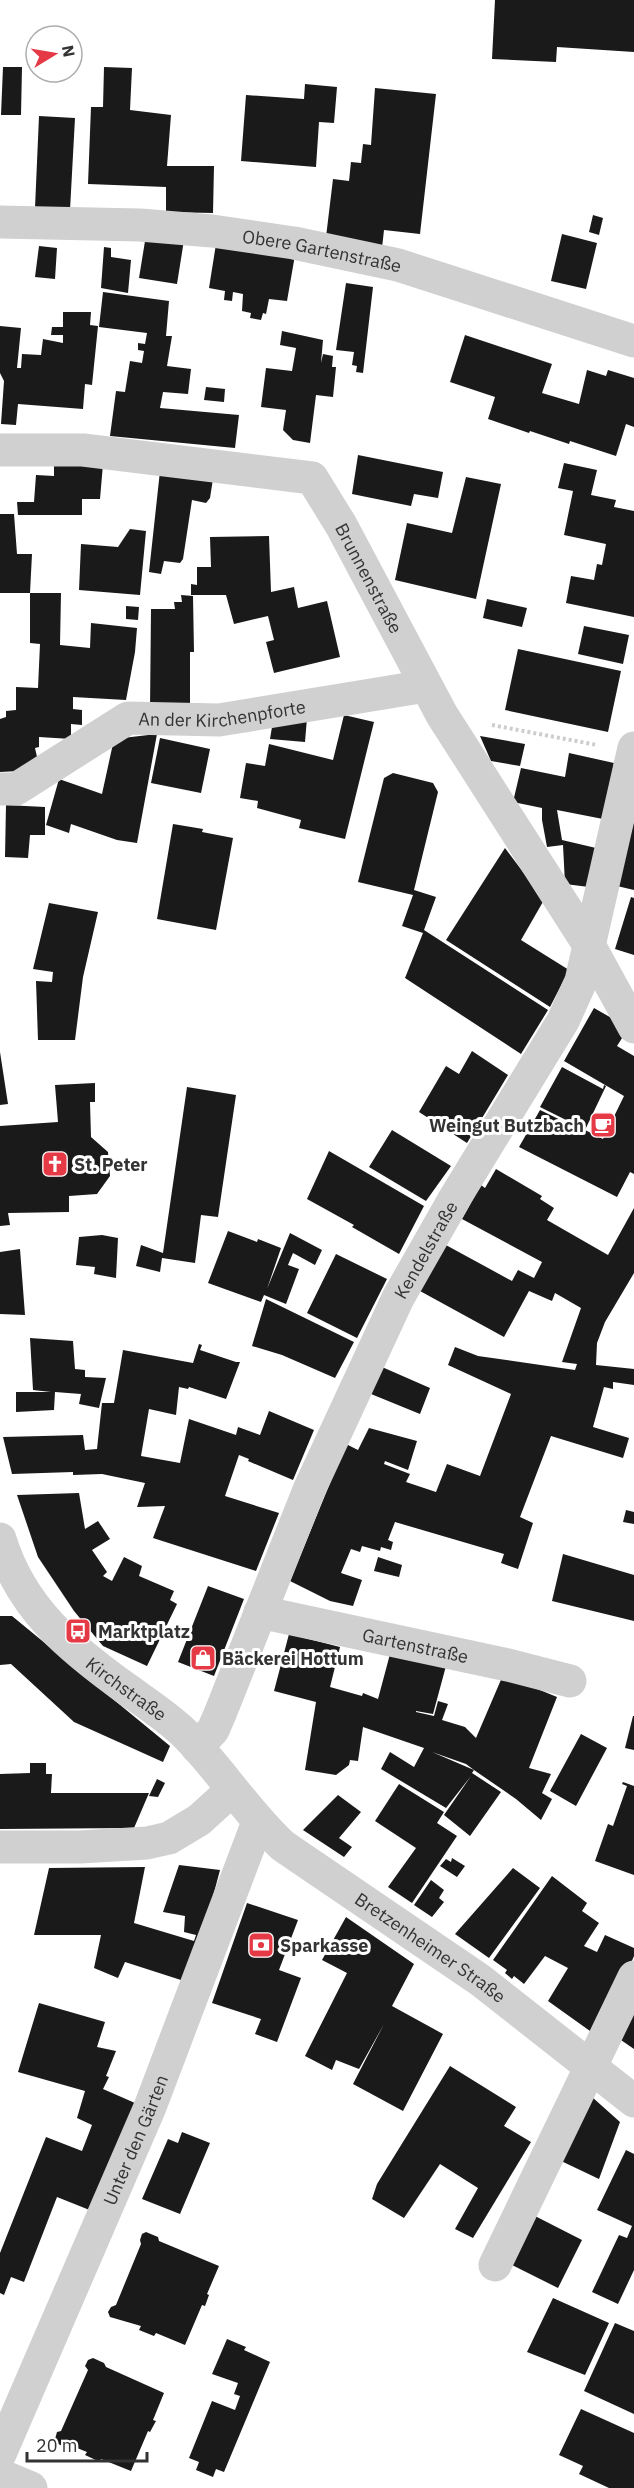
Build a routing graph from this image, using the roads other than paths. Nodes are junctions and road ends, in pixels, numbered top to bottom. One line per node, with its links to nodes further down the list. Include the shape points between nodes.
1 (0, 222): 2 (street, Obere Gartenstraße, via 140,225 294,243 398,265)
2 (634, 341)
3 (0, 450): 4 (street, Brunnenstraße, via 83,450 312,478)
4 (426, 686): 6 (street, An der Kirchenpforte, via 219,720 128,718 16,789); 7 (street, Brunnenstraße)
5 (634, 750): 7 (street, Kendelstraße)
6 (0, 789)
7 (590, 945): 8 (street, Brunnenstraße); 10 (street, Kendelstraße, via 581,981 563,1021 398,1298 309,1490)
8 (634, 1027)
9 (0, 1542): 12 (street, Kirchstraße, via 31,1602 70,1647 165,1717)
10 (260, 1612): 11 (street, Gartenstraße); 12 (street, Kendelstraße, via 217,1722)
11 (570, 1681)
12 (197, 1747): 13 (street, Bretzenheimer Straße)
13 (232, 1790): 14 (street, Bretzenheimer Straße); 15 (street, via 199,1820 169,1838 91,1846)
14 (258, 1822): 17 (street, Bretzenheimer Straße, via 283,1846 480,1980); 20 (street, Unter den Gärten, via 150,2107)
15 (0, 1847)
16 (634, 1977): 17 (street)
17 (591, 2065): 18 (street, Bretzenheimer Straße); 19 (street)
18 (634, 2101)
19 (495, 2265)
20 (0, 2454)
21 (0, 2475): 22 (street)
22 (31, 2488)

